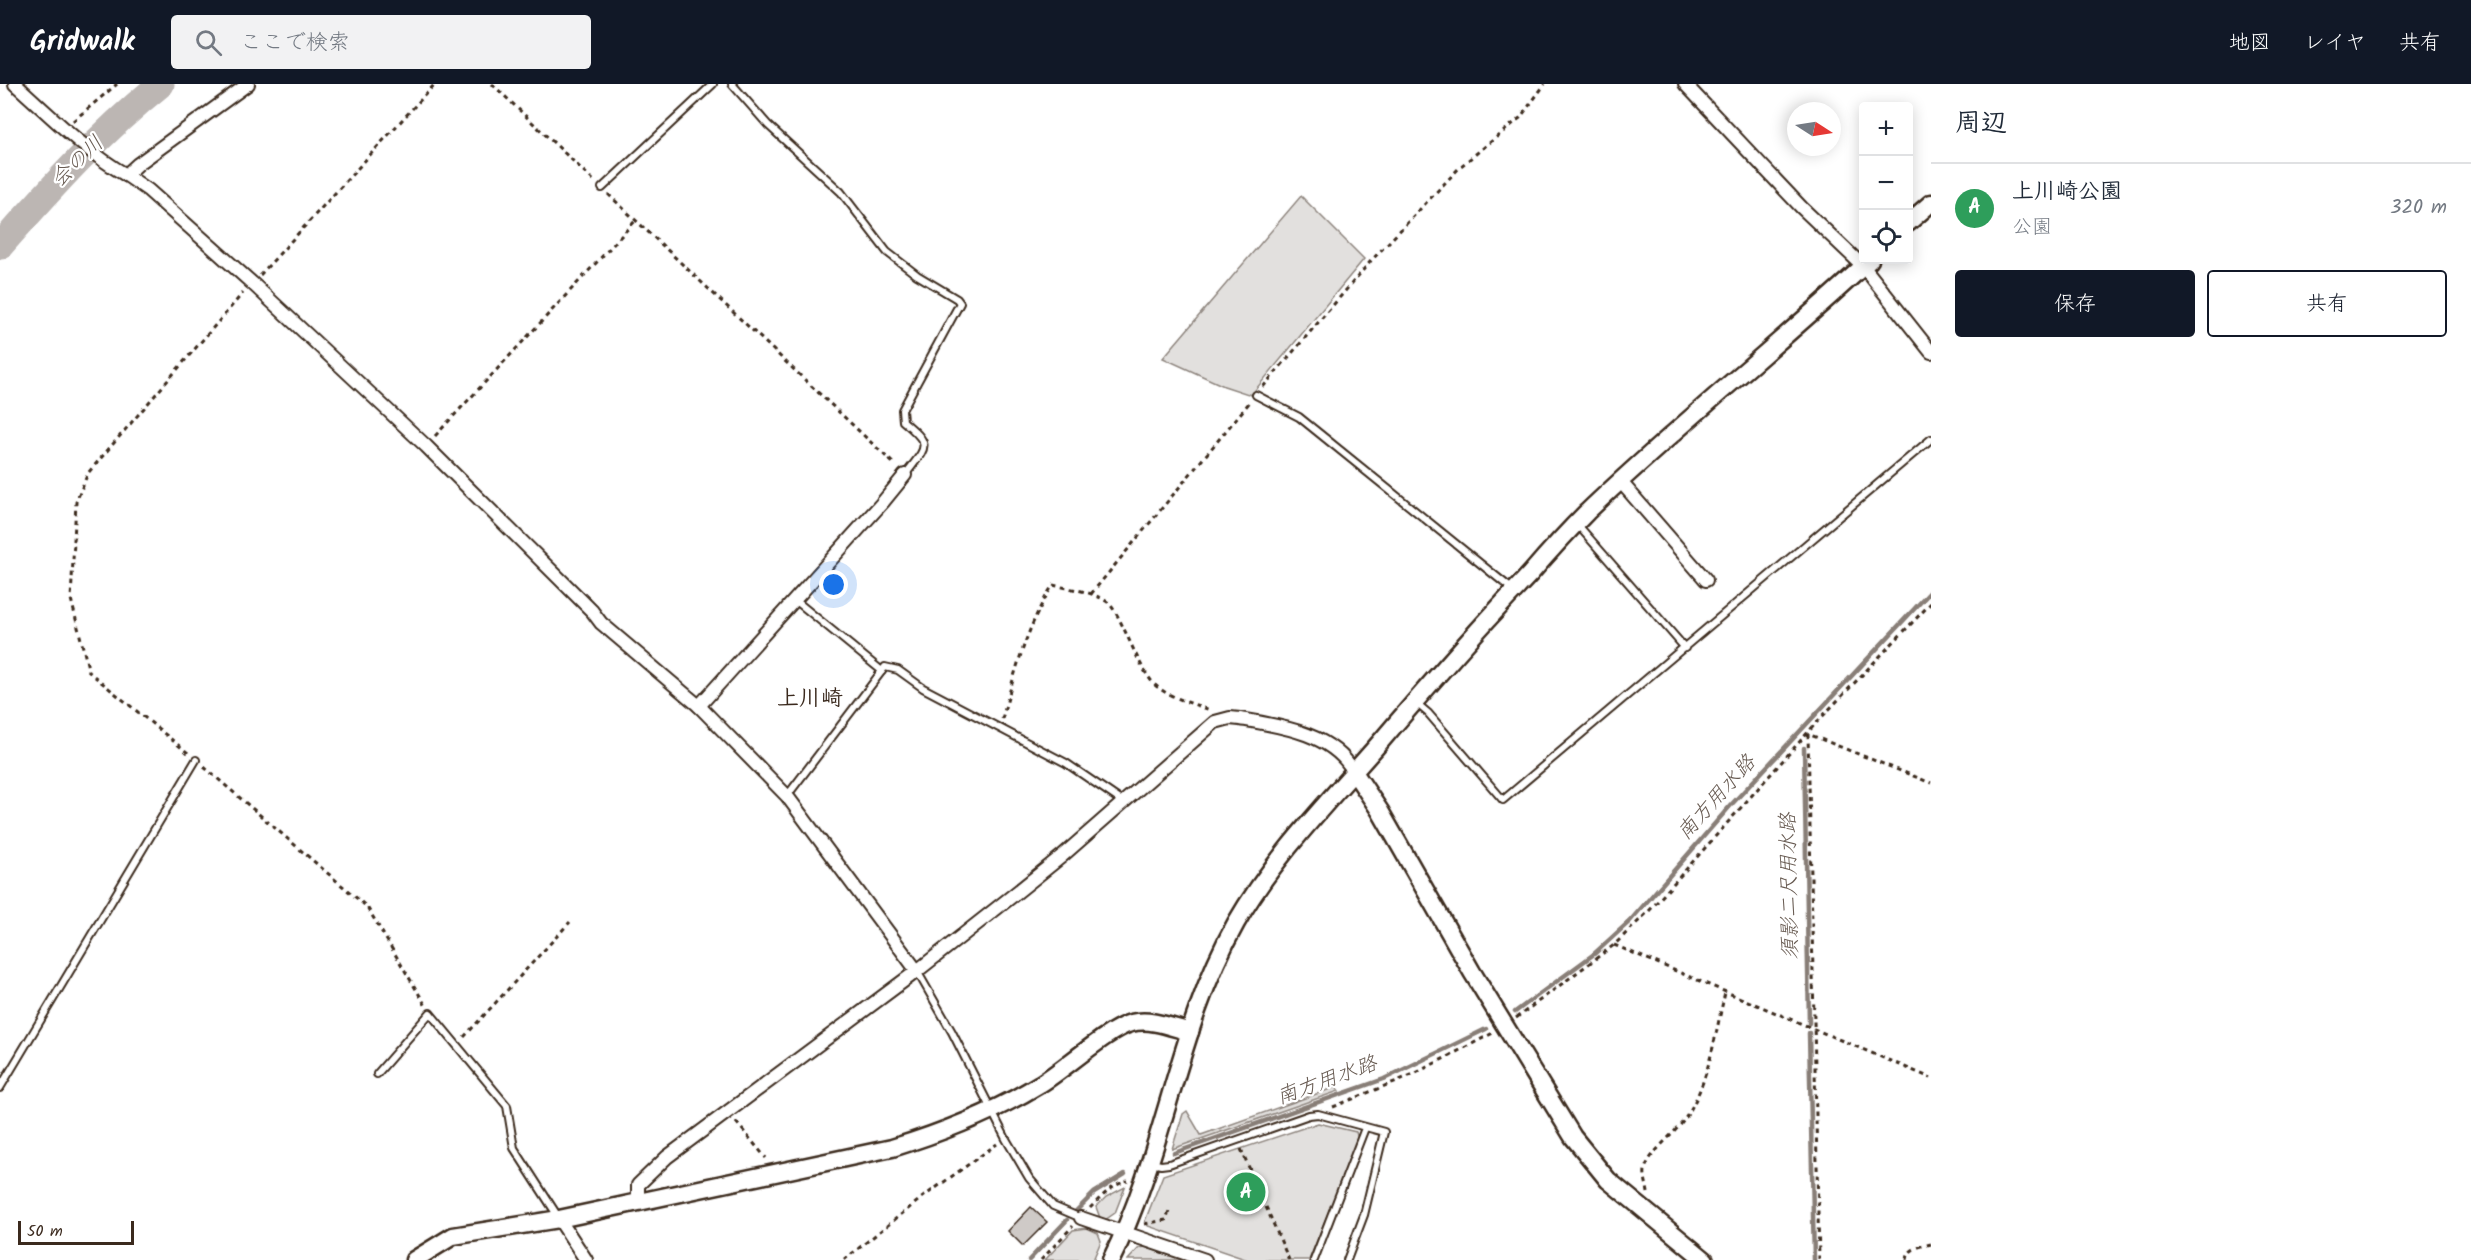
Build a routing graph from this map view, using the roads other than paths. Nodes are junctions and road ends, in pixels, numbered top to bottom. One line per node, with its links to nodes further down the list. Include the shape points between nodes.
1 (15, 84): 6 (street, via 80,143)
2 (248, 84): 6 (street)
3 (713, 84): 7 (lane)
4 (732, 84): 16 (lane, via 768,125 841,192 887,252 960,303 902,410 903,421 925,445)
5 (1685, 84): 10 (street, via 1802,208)
6 (126, 175): 25 (street, via 252,283 426,446 601,623)
7 (602, 188)
8 (1931, 202): 9 (street)
9 (1913, 219)
10 (1859, 257)
11 (1865, 264): 17 (street)
12 (1867, 264): 13 (street)
13 (1931, 352)
14 (1256, 395): 20 (lane, via 1299,417)
15 (1931, 439): 22 (lane)
16 (905, 475): 21 (street)
17 (1621, 482): 18 (street); 19 (street)
18 (1576, 523): 20 (street); 22 (lane)
19 (1706, 580)
20 (1514, 590): 24 (street)
21 (795, 600): 23 (lane); 25 (street)
22 (1685, 648): 24 (lane, via 1503,800)
23 (882, 671): 28 (lane); 29 (lane, via 885,667 898,670 923,688 1066,763)
24 (1414, 701): 27 (street)
25 (699, 706): 28 (street)
26 (196, 760): 33 (lane)
27 (1354, 772): 29 (street, via 1336,748 1313,736 1240,718 1220,720); 31 (street, via 1295,839 1250,900 1219,955); 47 (street, via 1573,1137 1608,1180)
28 (787, 795): 30 (street)
29 (1124, 802): 30 (street)
30 (917, 971): 34 (lane); 37 (street, via 667,1157 638,1185)
31 (1190, 1032): 34 (street, via 1148,1021 1123,1026); 36 (street)
32 (377, 1074): 39 (lane, via 430,1013 507,1106 514,1148)
33 (0, 1088)
34 (992, 1112): 37 (street, via 892,1148); 38 (lane, via 1047,1201)
35 (1365, 1128): 36 (lane, via 1318,1114 1169,1164); 45 (lane); 46 (lane, via 1384,1132 1364,1215)
36 (1149, 1162): 40 (street)
37 (638, 1200): 39 (street)
38 (1081, 1218): 40 (street)
39 (559, 1219): 41 (street, via 453,1236); 42 (street)
40 (1124, 1233): 43 (street); 44 (street)
41 (414, 1260)
42 (586, 1260)
43 (1111, 1260)
44 (1205, 1260)
45 (1314, 1260)
46 (1347, 1260)
47 (1705, 1260)

